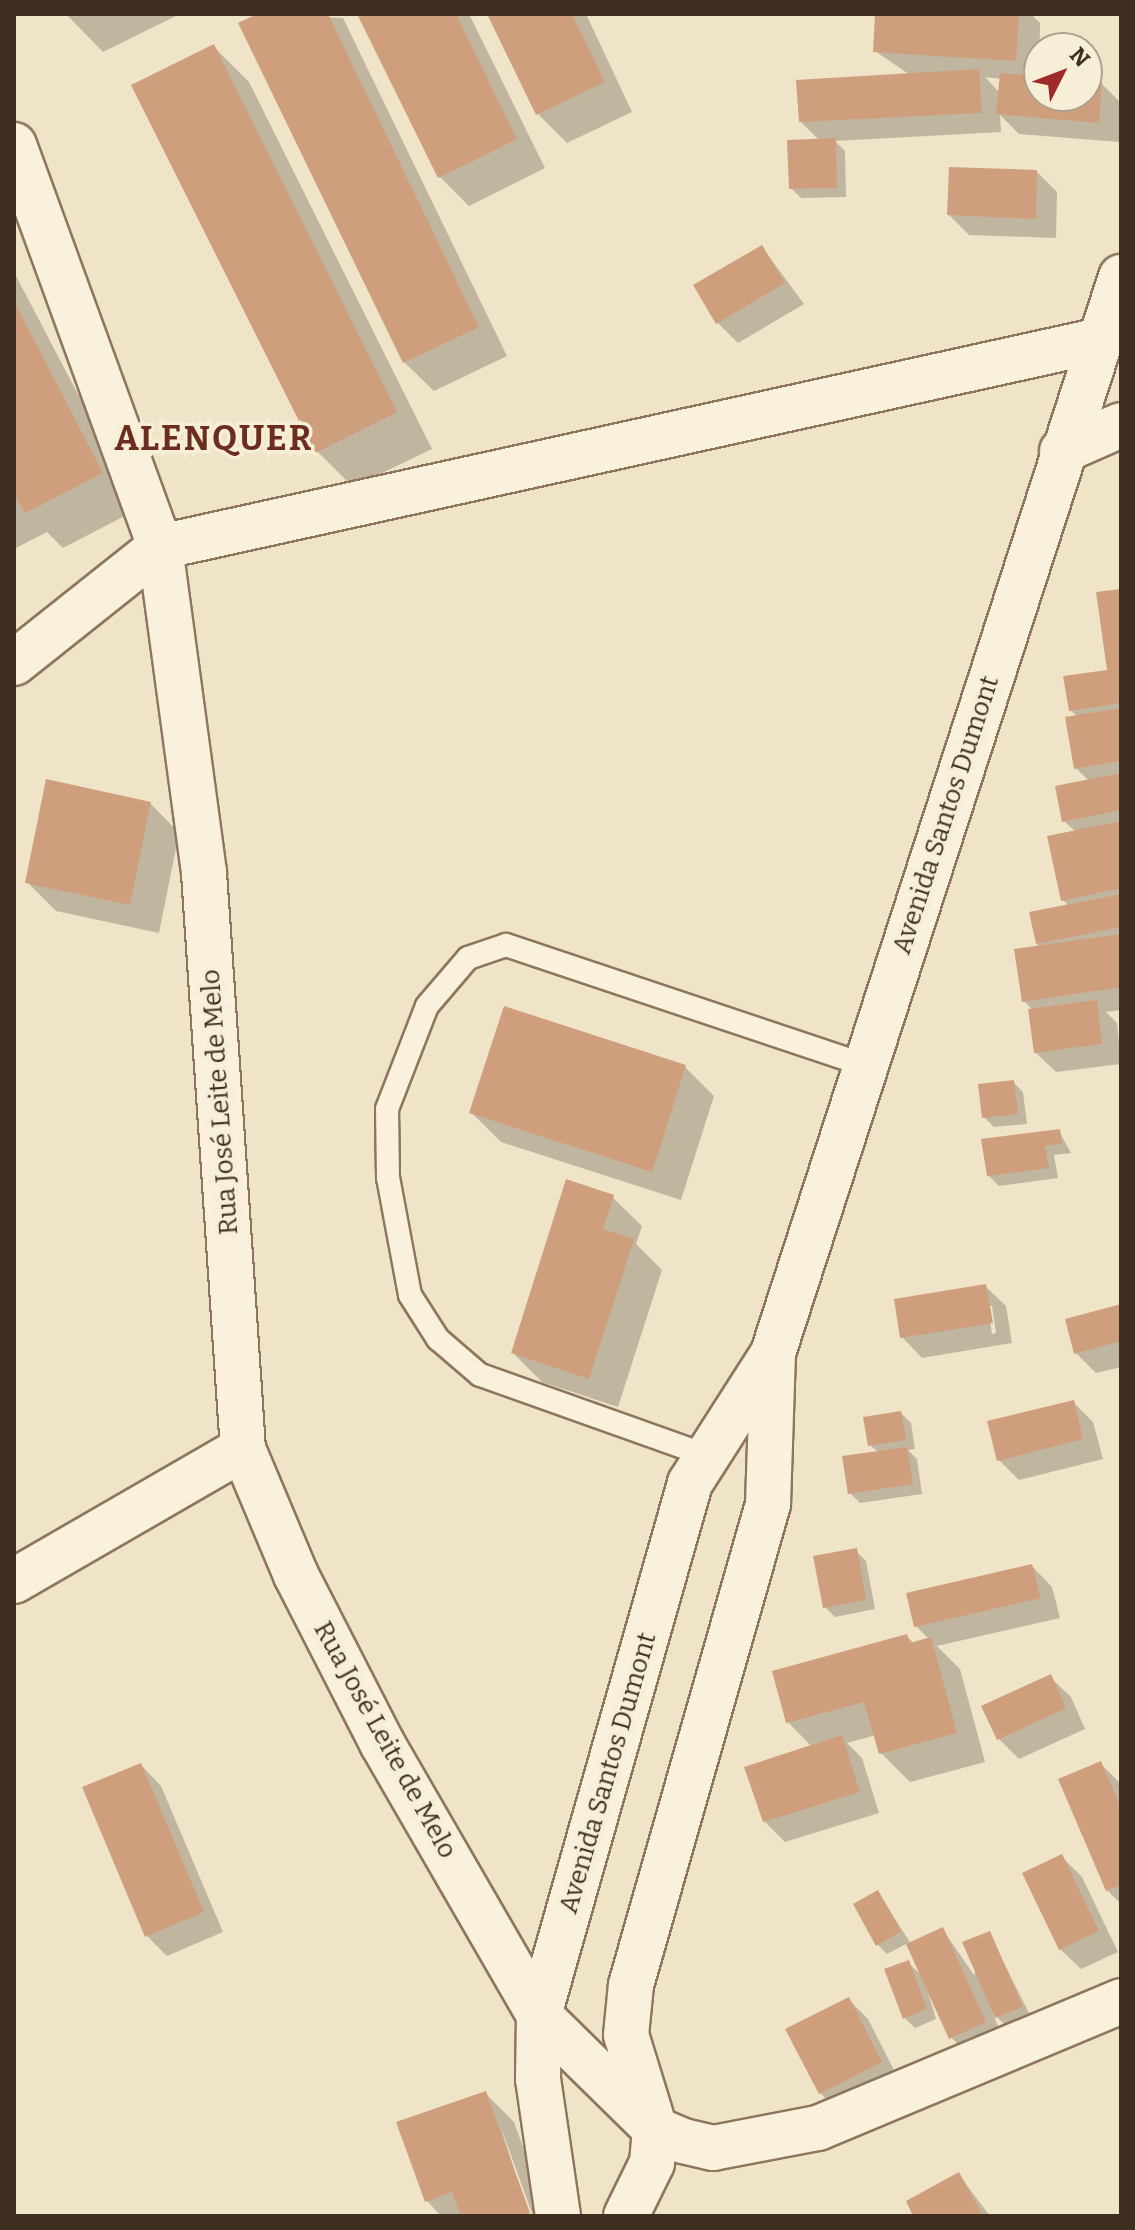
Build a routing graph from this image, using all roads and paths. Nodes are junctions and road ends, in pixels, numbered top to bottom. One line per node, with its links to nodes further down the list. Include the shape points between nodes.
1 (14, 145): 6 (street, Rua José Leite de Melo)
2 (1121, 277): 3 (street, Avenida Santos Dumont)
3 (1101, 340): 5 (street, Avenida Santos Dumont); 6 (street)
4 (1121, 425): 5 (street)
5 (1062, 451): 8 (street, Avenida Santos Dumont)
6 (160, 547): 7 (street); 10 (street, Rua José Leite de Melo, via 204,873)
7 (14, 663)
8 (865, 1065): 9 (street, Avenida Santos Dumont); 11 (lane, via 506,945 468,958 427,1006 387,1109 388,1178 417,1306 438,1339 480,1375)
9 (773, 1353): 11 (street, Avenida Santos Dumont); 15 (street, Avenida Santos Dumont, via 768,1504 631,1985 626,2035)
10 (243, 1449): 12 (street); 14 (street, Rua José Leite de Melo, via 296,1575 382,1743)
11 (708, 1456): 14 (street, Avenida Santos Dumont, via 690,1483)
12 (14, 1581)
13 (1121, 2001): 15 (street, via 818,2128 713,2148)
14 (539, 2015): 15 (street, Rua José Leite de Melo); 16 (street, Avenida Santos Dumont, via 538,2079)
15 (655, 2129): 17 (street, Avenida Santos Dumont, via 652,2163)
16 (558, 2216)
17 (626, 2216)

